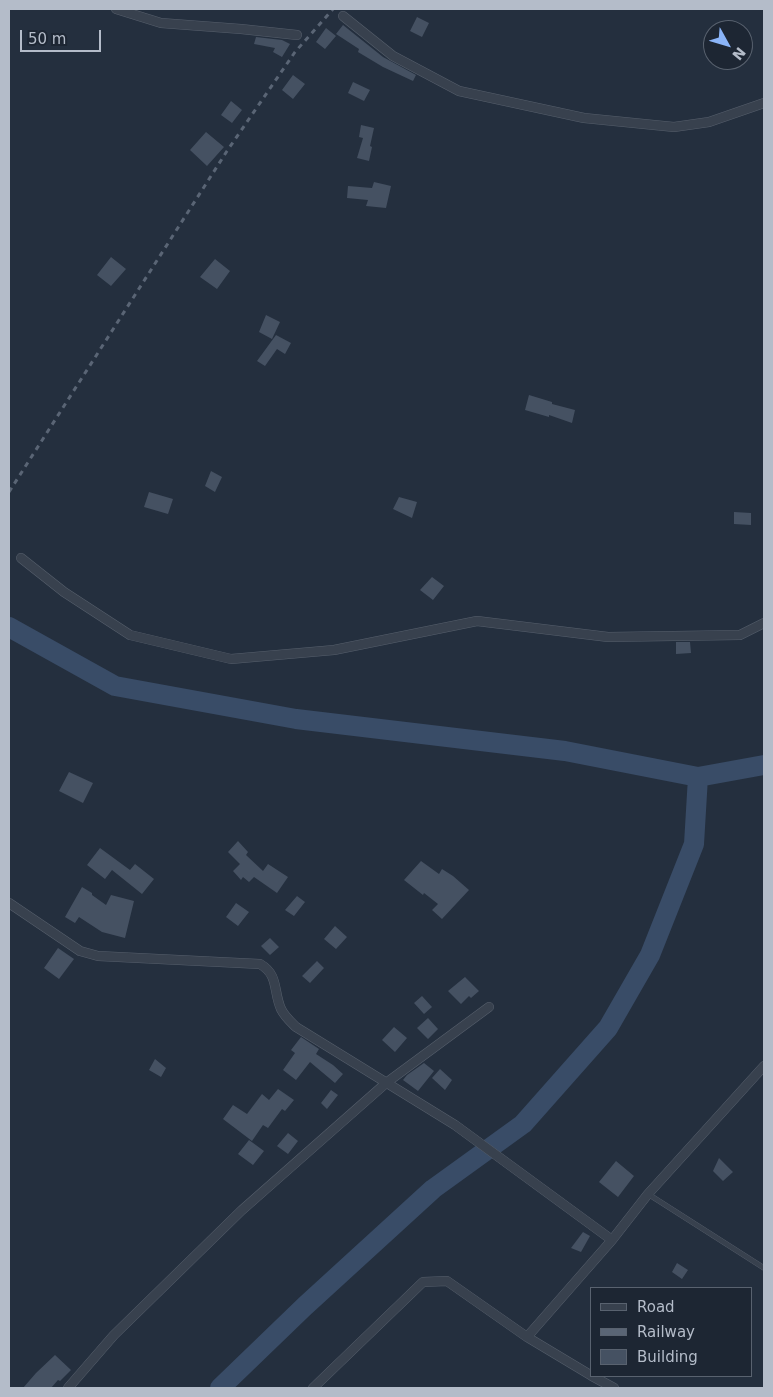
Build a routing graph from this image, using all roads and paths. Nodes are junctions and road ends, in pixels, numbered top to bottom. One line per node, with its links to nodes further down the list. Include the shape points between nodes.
1 (116, 9): 3 (street, via 161,23)
2 (342, 16): 4 (street, via 393,56 459,91 584,118 674,127 709,122)
3 (297, 35)
4 (764, 103)
5 (21, 558): 6 (street, via 64,592 130,635 232,659 334,650 477,621 608,637 740,634)
6 (764, 623)
7 (9, 903): 10 (street, via 80,951 98,956 260,964 272,974 280,1008 286,1018)
8 (489, 1007): 10 (street)
9 (764, 1066): 11 (street)
10 (386, 1083): 12 (street, via 455,1124); 17 (street, via 242,1210 114,1335)
11 (648, 1194): 12 (street); 13 (lane)
12 (612, 1240): 14 (street)
13 (764, 1268)
14 (527, 1337): 15 (street); 18 (street, via 448,1281 424,1282)
15 (590, 1375)
16 (594, 1377): 19 (street)
17 (68, 1388)
18 (313, 1388)
19 (614, 1388)

